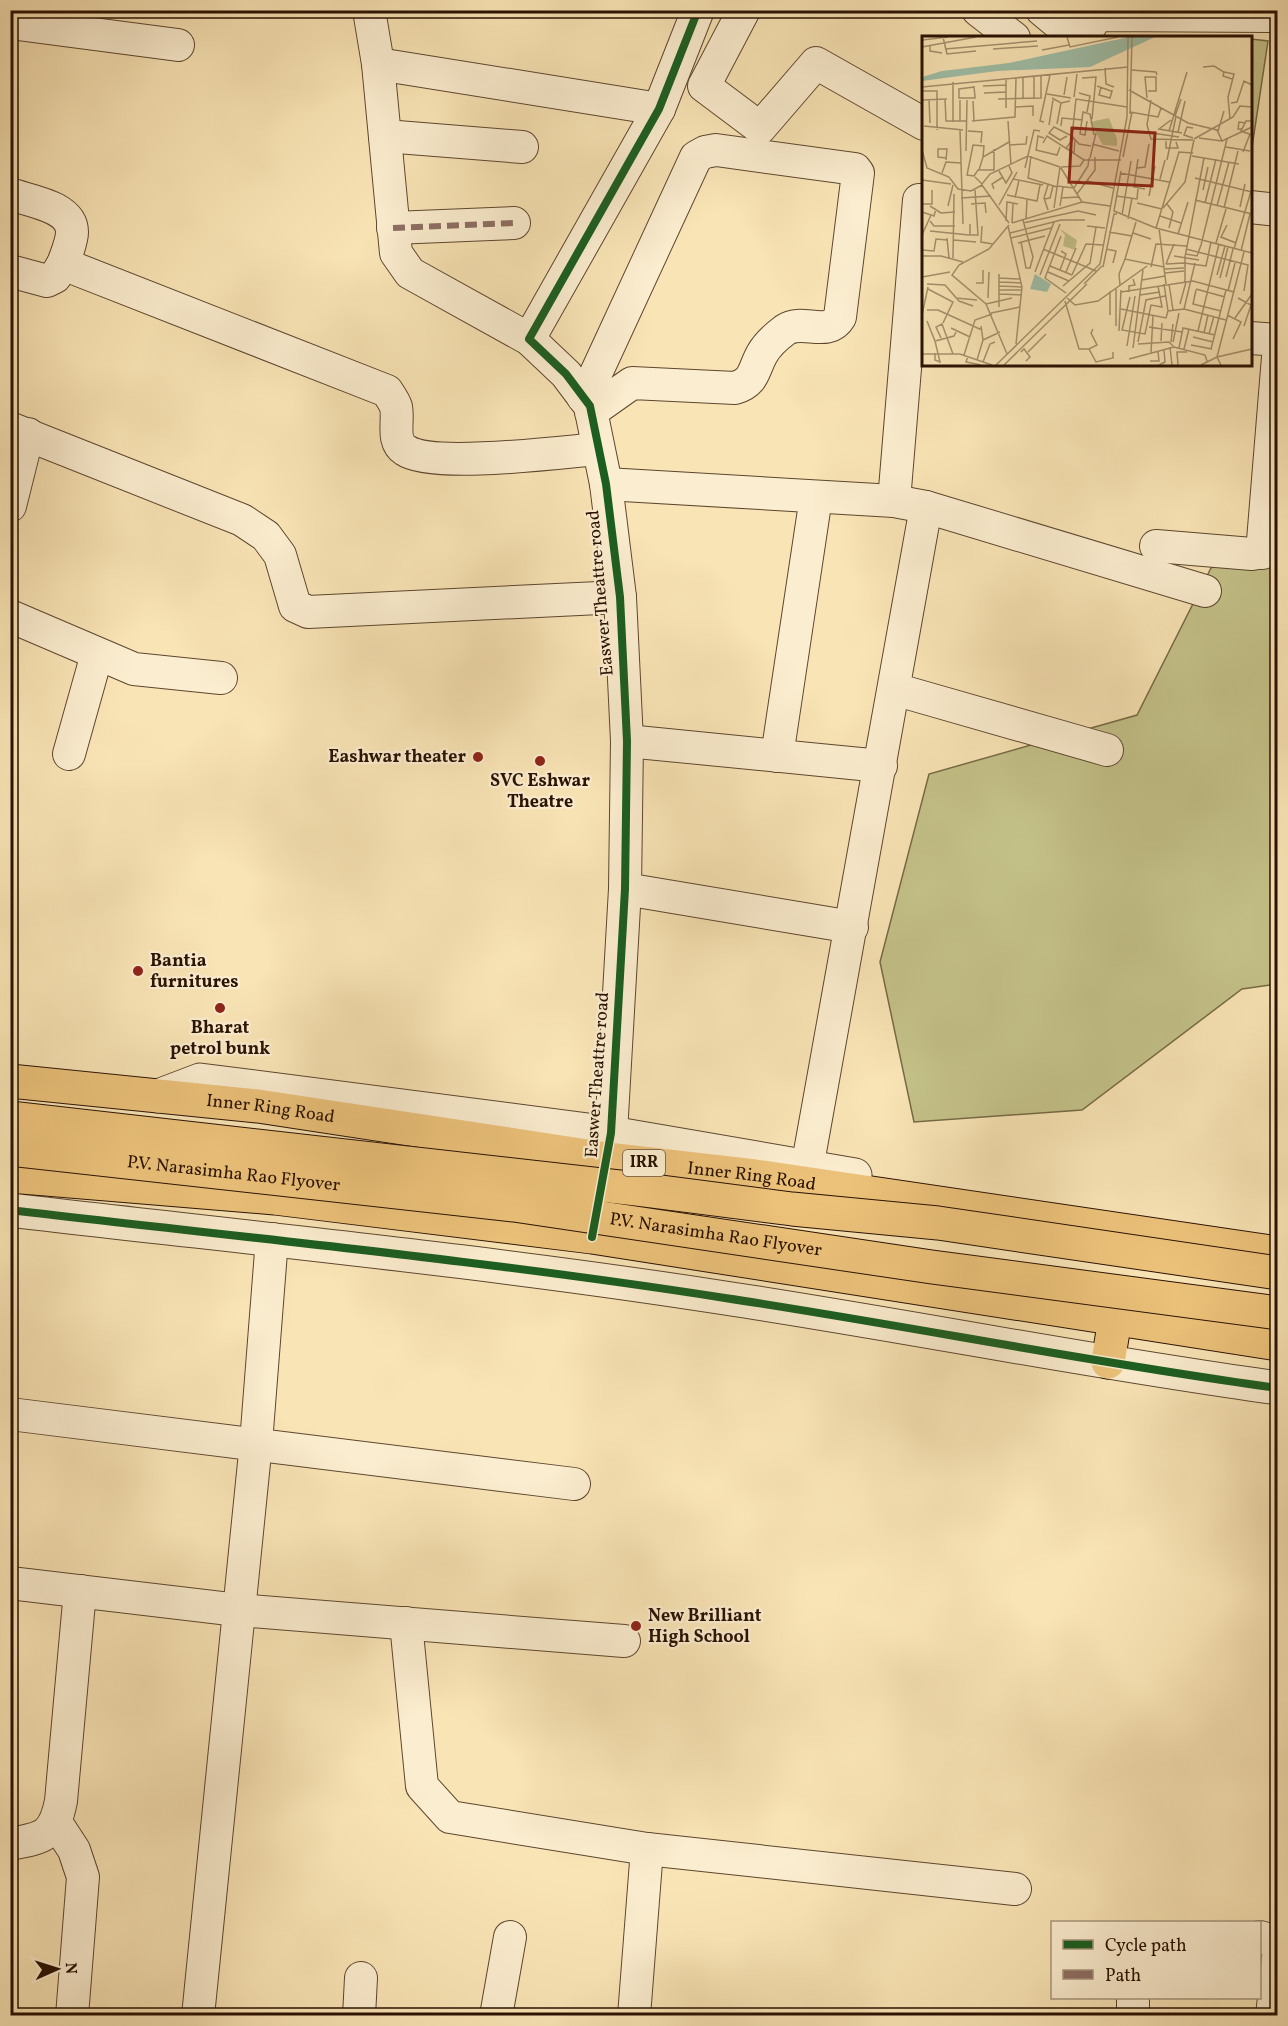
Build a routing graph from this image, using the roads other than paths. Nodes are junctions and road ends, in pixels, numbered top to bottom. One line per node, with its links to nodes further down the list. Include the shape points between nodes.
1 (15, 10): 7 (street)
2 (369, 10): 14 (street, Easwer Theattre road)
3 (698, 10): 15 (street)
4 (744, 10): 16 (street, via 704,86 760,128 816,63)
5 (978, 10): 11 (street)
6 (1042, 10): 12 (street)
7 (10, 14)
8 (1278, 16): 9 (street)
9 (1092, 21)
10 (10, 23): 13 (street)
11 (1011, 36)
12 (1074, 36)
13 (178, 45)
14 (378, 64): 15 (street); 17 (street, Easwer Theattre road)
15 (658, 109): 28 (street)
16 (922, 123)
17 (385, 136): 18 (street); 24 (street, Easwer Theattre road)
18 (522, 147)
19 (10, 194): 25 (street, via 62,212 72,233)
20 (922, 201): 38 (street, via 919,200)
21 (1252, 207): 22 (street)
22 (1278, 210)
23 (514, 223): 24 (street)
24 (393, 228): 28 (street, Easwer Theattre road, via 396,253 410,273)
25 (63, 264): 26 (street, via 55,277 47,281); 35 (street, via 387,391 395,405 396,436 404,450 415,454 464,460)
26 (10, 271)
27 (1252, 338): 29 (street)
28 (530, 339): 33 (street, Easwer Theattre road, via 566,374)
29 (1278, 340)
30 (1278, 357): 42 (street)
31 (599, 367): 32 (street); 32 (street, via 696,157 716,150 855,168 857,184 836,324 827,328 791,326 784,330 762,353 753,378 735,388 632,383); 33 (street)
32 (619, 393): 33 (street)
33 (587, 404): 35 (street, Easwer Theattre road)
34 (19, 431): 39 (street); 44 (street, via 242,520 266,536 280,555 295,606 308,612)
35 (598, 449): 36 (street, Easwer Theattre road)
36 (606, 484): 37 (street); 44 (street, Easwer Theattre road)
37 (816, 497): 38 (street); 52 (street)
38 (894, 501): 40 (street)
39 (10, 506)
40 (926, 507): 43 (street); 48 (street)
41 (1156, 546): 42 (street)
42 (1270, 551)
43 (1205, 591)
44 (620, 597): 49 (street, Easwer Theattre road)
45 (10, 616): 46 (street)
46 (97, 654): 47 (street, via 134,669); 51 (street)
47 (221, 678)
48 (894, 689): 50 (street); 53 (street)
49 (627, 741): 52 (street); 54 (street, Easwer Theattre road)
50 (1107, 750)
51 (69, 754)
52 (777, 756): 53 (street)
53 (881, 766): 55 (street)
54 (625, 889): 55 (street); 58 (street, Easwer Theattre road)
55 (852, 927): 61 (street)
56 (10, 1081): 58 (main road, Inner Ring Road / IRR)
57 (10, 1119): 67 (main road, P.V. Narasimha Rao Flyover, bridge, via 938,1223)
58 (609, 1146): 61 (main road, Inner Ring Road / IRR, via 755,1176); 63 (street, Easwer Theattre road)
59 (10, 1149): 68 (main road, P.V. Narasimha Rao Flyover, bridge, via 514,1205)
60 (10, 1176): 63 (main road, via 275,1198)
61 (806, 1176): 64 (street); 66 (main road, Inner Ring Road / IRR)
62 (10, 1210): 65 (street)
63 (592, 1237): 69 (main road)
64 (1278, 1237)
65 (272, 1239): 71 (street, via 724,1298); 74 (street)
66 (1278, 1253)
67 (1278, 1273)
68 (1278, 1313)
69 (1116, 1320): 70 (main road); 71 (main road)
70 (1278, 1344)
71 (1108, 1362): 72 (street)
72 (1278, 1388)
73 (10, 1414): 74 (street)
74 (256, 1443): 75 (street); 78 (street)
75 (574, 1484)
76 (10, 1583): 77 (street)
77 (80, 1591): 78 (street); 81 (street)
78 (238, 1610): 79 (street); 90 (street)
79 (406, 1623): 80 (street); 83 (street, via 422,1786 450,1817)
80 (624, 1641)
81 (57, 1824): 82 (street, via 40,1839); 89 (street, via 74,1850 83,1877)
82 (10, 1844)
83 (647, 1849): 84 (street); 93 (street)
84 (1015, 1889)
85 (510, 1937): 92 (street)
86 (1273, 1945): 95 (street)
87 (361, 1978): 91 (street)
88 (1133, 1999): 94 (street)
89 (72, 2016)
90 (198, 2016)
91 (359, 2016)
92 (496, 2016)
93 (634, 2016)
94 (1133, 2016)
95 (1272, 2016)

